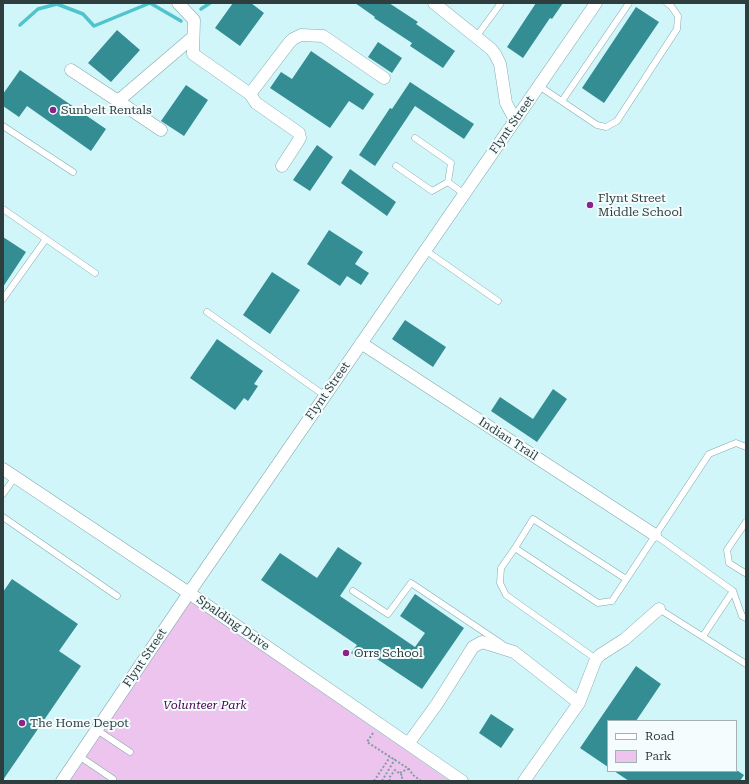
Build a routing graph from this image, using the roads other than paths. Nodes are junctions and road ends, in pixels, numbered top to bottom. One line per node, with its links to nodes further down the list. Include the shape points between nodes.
1 (178, 3): 7 (street, via 194,20)
2 (434, 3): 8 (street)
3 (501, 3): 8 (lane)
4 (596, 3): 11 (street, Flynt Street)
5 (629, 3): 14 (lane)
6 (667, 3): 14 (lane, via 678,16 677,29 617,122 606,126 597,125)
7 (193, 37): 12 (street, via 193,54); 13 (street)
8 (476, 37): 15 (street, via 491,49 500,64 506,103)
9 (71, 70): 13 (street)
10 (384, 78): 12 (street, via 323,36 301,35 289,43)
11 (539, 86): 14 (lane); 15 (street, Flynt Street)
12 (250, 94): 19 (street, via 256,103 299,133 298,143)
13 (118, 101): 17 (street)
14 (562, 101)
15 (515, 120): 23 (street, Flynt Street)
16 (3, 126): 21 (lane)
17 (161, 130)
18 (415, 138): 22 (lane, via 451,163)
19 (282, 166)
20 (396, 166): 22 (lane, via 432,191)
21 (73, 172)
22 (448, 182): 23 (lane)
23 (464, 194): 26 (street, Flynt Street)
24 (3, 209): 25 (lane)
25 (46, 239): 27 (lane); 28 (lane)
26 (426, 250): 29 (lane); 31 (street, Flynt Street)
27 (95, 273)
28 (3, 299)
29 (498, 301)
30 (207, 312): 32 (lane)
31 (361, 343): 32 (street, Flynt Street); 39 (street, Indian Trail)
32 (324, 395): 45 (street, Flynt Street)
33 (746, 447): 39 (lane, via 736,444 709,454)
34 (3, 469): 35 (street, Spalding Drive)
35 (14, 477): 36 (lane); 45 (street, Spalding Drive)
36 (3, 494)
37 (3, 517): 46 (lane)
38 (746, 522): 41 (lane, via 727,550 729,563)
39 (655, 535): 42 (lane); 44 (lane)
40 (514, 548): 42 (lane, via 598,604 612,602); 42 (lane, via 533,520); 51 (lane, via 501,568 500,583 506,595)
41 (746, 573)
42 (626, 579)
43 (353, 591): 50 (lane, via 388,614 411,583)
44 (733, 591): 48 (lane, via 742,616); 49 (lane)
45 (189, 593): 54 (street, Flynt Street); 55 (street, Spalding Drive)
46 (117, 596)
47 (659, 609): 49 (lane); 51 (street, via 625,639)
48 (746, 618)
49 (703, 636): 52 (lane)
50 (514, 652): 53 (street); 55 (street, via 482,642 473,647)
51 (596, 659): 53 (street)
52 (746, 664)
53 (579, 703): 61 (street)
54 (97, 730): 56 (lane); 57 (street, Flynt Street)
55 (408, 744): 60 (street, Spalding Drive)
56 (130, 752)
57 (79, 756): 58 (lane); 59 (street, Flynt Street)
58 (112, 779)
59 (62, 781)
60 (462, 781)
61 (524, 781)

